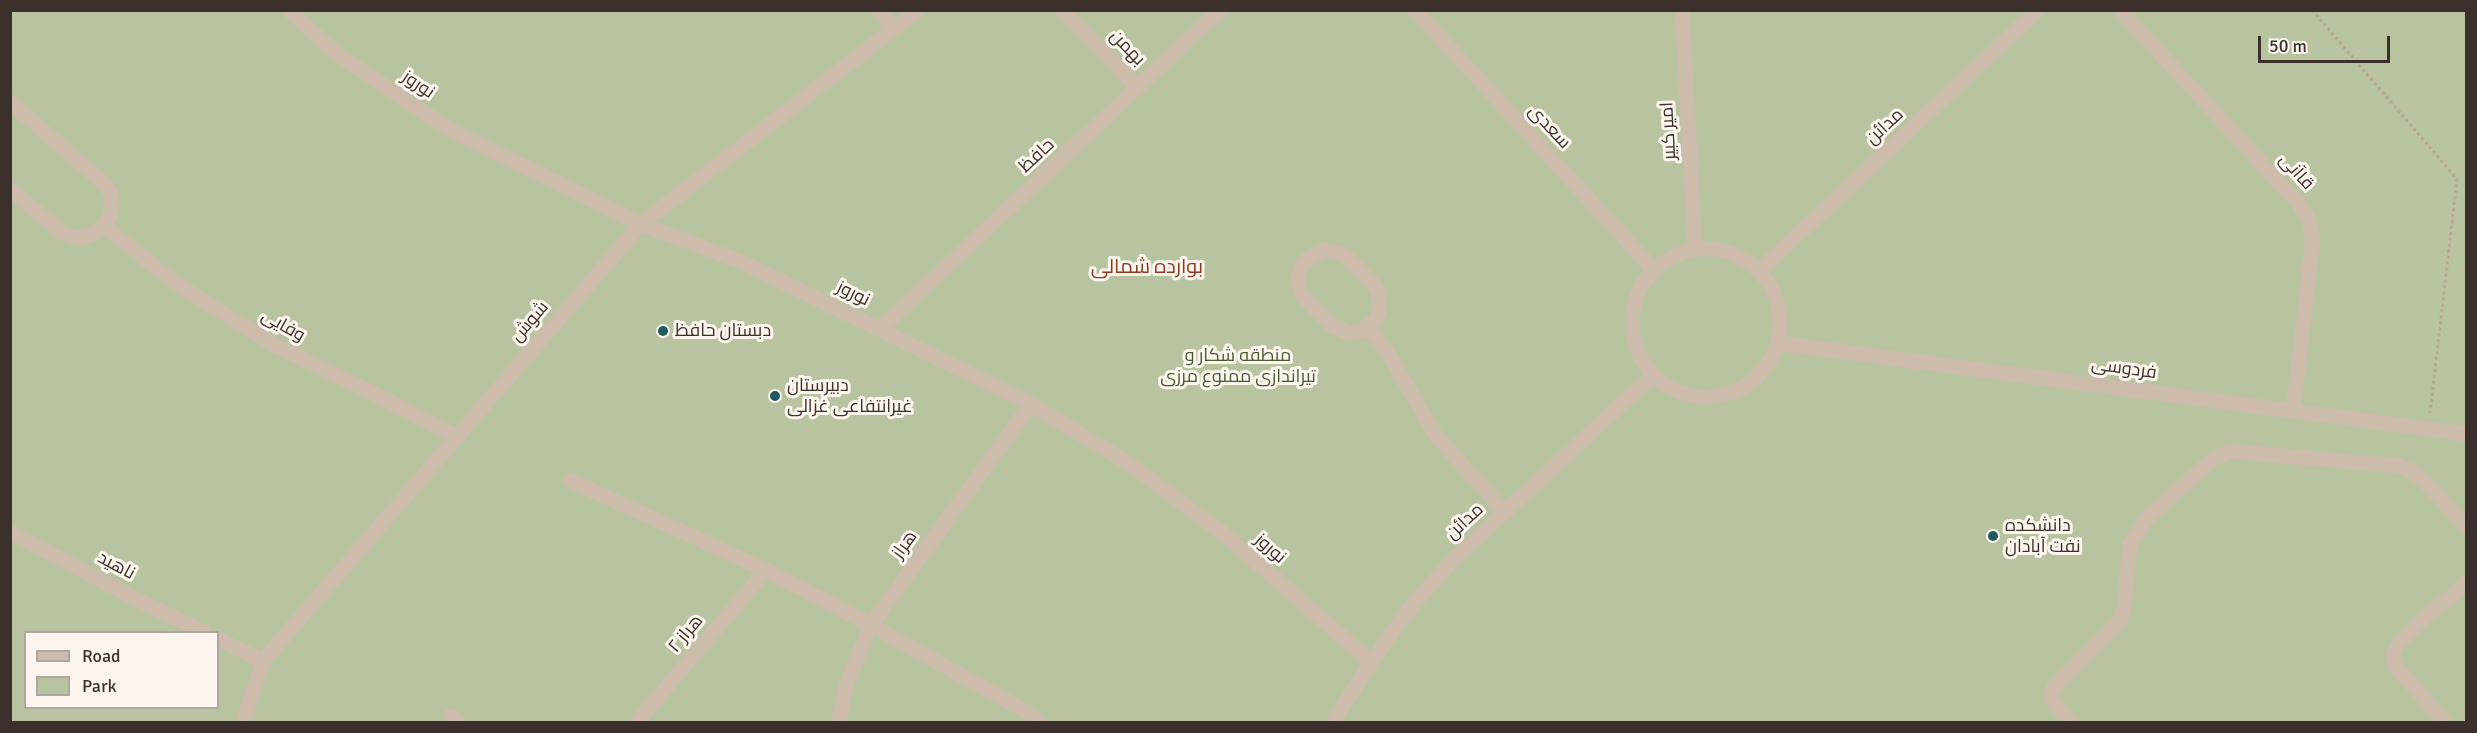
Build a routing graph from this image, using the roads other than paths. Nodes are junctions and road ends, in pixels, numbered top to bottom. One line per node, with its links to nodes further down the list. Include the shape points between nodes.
1 (289, 10): 14 (street, نوروز, via 337,54 450,130)
2 (879, 10): 10 (street)
3 (918, 10): 10 (street, شوش)
4 (1063, 10): 11 (street, بهمن)
5 (1220, 10): 11 (street, حافظ)
6 (1415, 10): 17 (street, سعدی)
7 (1682, 10): 16 (street, امیر کبیر)
8 (2038, 10): 18 (street, مدائن)
9 (2120, 10): 24 (street, قاآنی, via 2307,216 2312,249)
10 (894, 29): 14 (street, شوش)
11 (1138, 88): 20 (street, حافظ)
12 (10, 102): 15 (street, via 105,184 112,205)
13 (10, 189): 15 (street, via 73,237 85,237)
14 (641, 224): 20 (street, نوروز, via 742,262); 26 (street, شوش)
15 (104, 226): 26 (street, وفایی, via 178,285 276,346)
16 (1695, 249): 17 (street, via 1673,256); 18 (street, via 1718,250 1740,257)
17 (1654, 270): 22 (street, via 1641,288 1633,310 1633,334 1640,356)
18 (1759, 271): 21 (street, via 1773,290 1780,312)
19 (1368, 328): 19 (street, via 1379,313 1379,294 1374,285 1345,255 1335,251 1325,250 1307,259 1298,277 1302,296 1340,331); 28 (street, via 1386,350 1437,437)
20 (880, 329): 23 (street, نوروز)
21 (1777, 343): 22 (street, via 1758,376 1739,389 1717,396 1694,396); 24 (street, فردوسی)
22 (1653, 375): 28 (street, مدائن)
23 (1032, 404): 33 (street, هراز); 37 (street, نوروز, via 1131,465 1224,534)
24 (2293, 411): 25 (street, فردوسی)
25 (2466, 434)
26 (457, 437): 36 (street, شوش)
27 (571, 481): 31 (street)
28 (1504, 512): 37 (street, مدائن, via 1454,558)
29 (2466, 526): 43 (street, via 2426,483 2399,466 2231,450 2214,458 2146,519 2130,544 2120,621 2053,688 2054,704)
30 (10, 532): 34 (street, ناهید)
31 (766, 570): 33 (street); 39 (street, هراز ۲)
32 (2466, 582): 44 (street, via 2428,614 2393,654 2395,666)
33 (871, 625): 40 (street, هراز, via 846,685); 41 (street, via 1028,712)
34 (200, 631)
35 (219, 639): 36 (street)
36 (263, 661): 38 (street, شوش)
37 (1371, 662): 42 (street, مدائن)
38 (243, 723)
39 (637, 723)
40 (839, 723)
41 (1039, 723)
42 (1333, 723)
43 (2071, 723)
44 (2445, 723)

